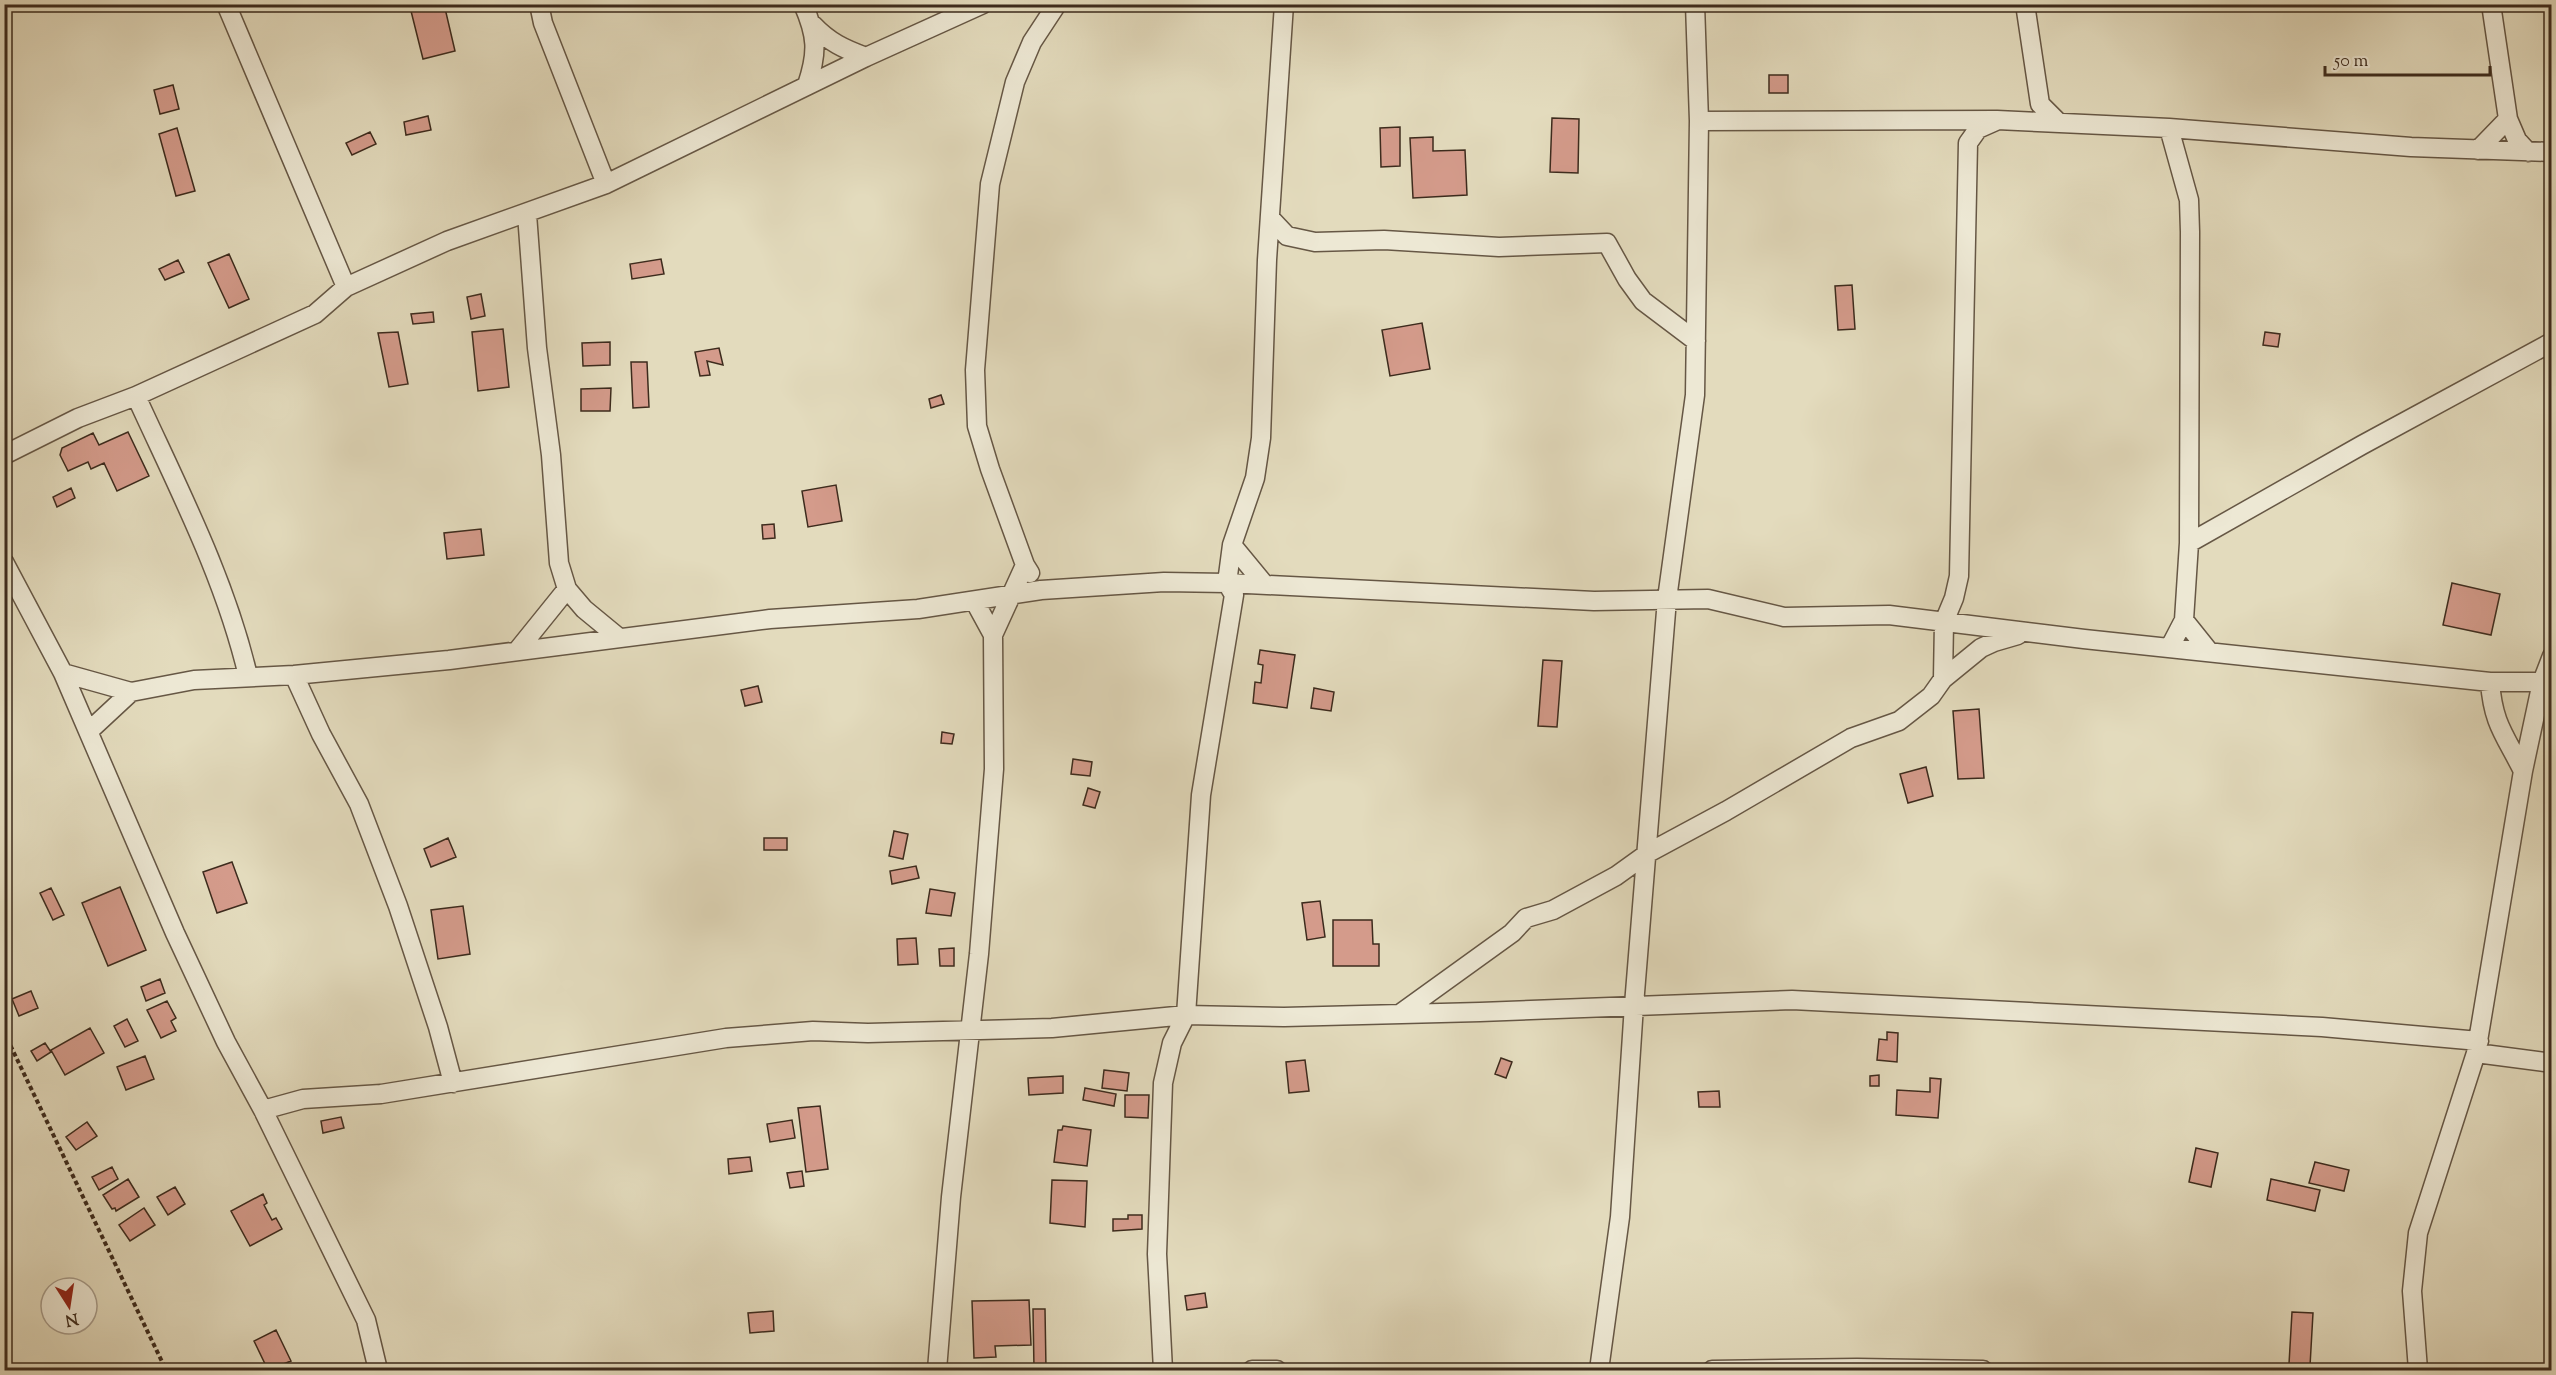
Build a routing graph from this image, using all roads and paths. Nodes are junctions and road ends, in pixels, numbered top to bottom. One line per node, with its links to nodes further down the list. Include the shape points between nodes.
1 (226, 4): 26 (street)
2 (538, 4): 23 (street)
3 (803, 4): 10 (street)
4 (983, 4): 11 (street)
5 (1057, 4): 34 (street, via 1032,42 1015,82 990,184 975,370 977,426)
6 (1284, 4): 25 (street)
7 (1695, 4): 16 (street)
8 (2025, 4): 13 (street)
9 (2491, 4): 14 (street)
10 (813, 25): 11 (street, via 826,40); 12 (street, via 816,45)
11 (866, 57): 12 (street)
12 (807, 85): 23 (street)
13 (2040, 104): 17 (street); 18 (street)
14 (2508, 119): 20 (street); 21 (street, via 2517,140)
15 (1997, 120): 16 (street); 17 (street); 43 (street, via 1978,129 1968,143 1959,576)
16 (1699, 121): 27 (street)
17 (2028, 122): 18 (street)
18 (2059, 123): 19 (street)
19 (2169, 128): 20 (street); 31 (street, via 2189,200)
20 (2478, 150): 21 (street)
21 (2528, 152): 22 (street)
22 (2552, 152)
23 (606, 184): 24 (street)
24 (527, 214): 26 (street, via 447,241); 37 (street, via 559,563)
25 (1271, 219): 27 (street, via 1294,240 1315,242 1384,240 1499,247 1607,243 1643,301); 32 (street, via 1261,438 1255,478)
26 (346, 287): 29 (street, via 315,314)
27 (1696, 341): 40 (street, via 1695,395)
28 (2552, 342): 31 (street)
29 (136, 396): 30 (street, via 78,418); 53 (street, via 207,552 239,638)
30 (4, 455)
31 (2189, 543): 42 (street)
32 (1232, 544): 35 (street); 36 (street)
33 (4, 562): 51 (street)
34 (1025, 565): 38 (street); 39 (street)
35 (1227, 583): 36 (street); 38 (street, via 1164,582); 63 (street, via 1234,596 1201,795)
36 (1265, 585): 40 (street, via 1594,602)
37 (567, 589): 46 (street); 49 (street)
38 (1041, 590): 39 (street)
39 (1013, 594): 41 (street); 45 (street)
40 (1667, 599): 43 (street, via 1708,599 1784,617 1889,615); 60 (street)
41 (975, 602): 45 (street); 46 (street, via 770,619)
42 (2184, 620): 47 (street); 48 (street)
43 (1944, 622): 44 (street); 54 (street)
44 (2028, 632): 47 (street); 54 (street, via 1988,644)
45 (993, 635): 65 (street, via 994,769)
46 (618, 637): 49 (street)
47 (2170, 647): 48 (street)
48 (2208, 650): 55 (street)
49 (517, 651): 52 (street)
50 (2552, 656): 56 (street)
51 (63, 673): 57 (street); 58 (street)
52 (294, 675): 53 (street); 68 (street, via 358,804 409,939)
53 (248, 676): 57 (street, via 194,680)
54 (1943, 679): 60 (street, via 1931,696 1899,721 1851,738)
55 (2490, 682): 56 (street); 59 (street, via 2492,709 2499,728)
56 (2542, 682): 59 (street)
57 (130, 692): 58 (street)
58 (89, 731): 69 (street, via 175,933)
59 (2523, 771): 66 (street)
60 (1648, 854): 61 (street); 62 (street, via 1553,910 1526,918 1512,933)
61 (1634, 1005): 62 (street); 66 (street, via 1792,1000 1863,1003 2322,1027); 77 (street, via 1620,1217)
62 (1401, 1013): 63 (street)
63 (1186, 1015): 65 (street); 74 (street, via 1172,1043 1163,1083 1157,1254)
64 (4, 1032): 71 (path)
65 (970, 1032): 68 (street, via 813,1030 726,1038); 73 (street)
66 (2477, 1047): 67 (street); 79 (street, via 2418,1233 2412,1291)
67 (2552, 1063)
68 (453, 1083): 69 (street, via 381,1094 303,1099)
69 (262, 1110): 72 (street, via 366,1320)
70 (1981, 1370): 78 (street)
71 (166, 1371)
72 (378, 1371)
73 (937, 1371)
74 (1163, 1371)
75 (1252, 1371): 76 (street)
76 (1277, 1371)
77 (1599, 1371)
78 (1712, 1371)
79 (2418, 1371)

